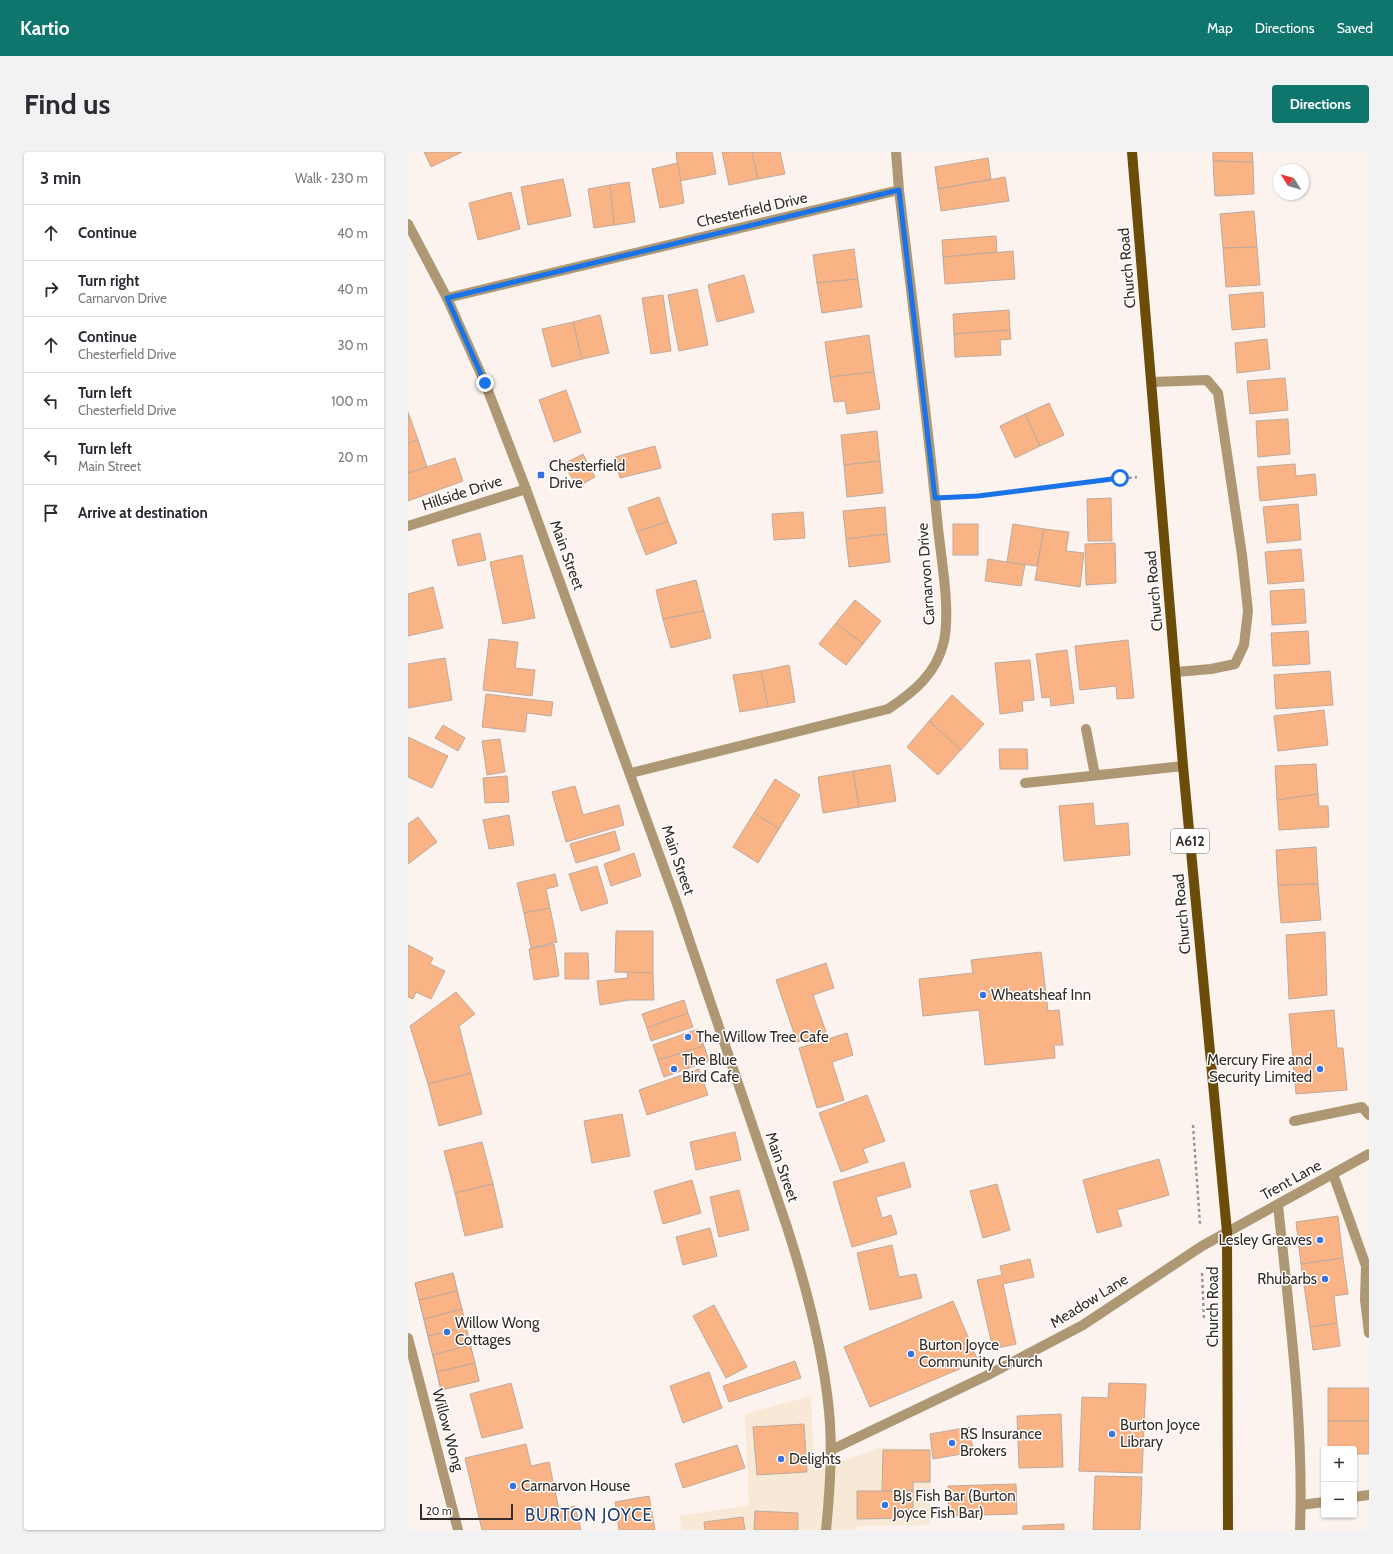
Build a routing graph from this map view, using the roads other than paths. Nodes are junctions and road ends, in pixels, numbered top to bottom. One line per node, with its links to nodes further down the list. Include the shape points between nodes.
1 (896, 152): 3 (street)
2 (1132, 152): 6 (main road, Church Road / A612)
3 (899, 190): 5 (street, Chesterfield Drive); 12 (street, Carnarvon Drive, via 947,621 944,643 933,668 913,693 888,709)
4 (408, 224): 5 (street, Main Street)
5 (447, 298): 7 (street, Main Street, via 485,383)
6 (1152, 382): 9 (main road, Church Road / A612); 9 (street, via 1207,380 1218,393 1248,611 1244,645 1235,664)
7 (526, 489): 8 (street, Hillside Drive); 12 (street, Main Street)
8 (408, 526)
9 (1176, 672): 11 (main road, Church Road / A612)
10 (1086, 729): 13 (street)
11 (1183, 766): 13 (street); 20 (main road, Church Road / A612)
12 (631, 773): 23 (street, Main Street, via 802,1276 826,1387)
13 (1095, 775): 14 (street)
14 (1025, 783)
15 (1369, 1115): 16 (street, via 1362,1107)
16 (1294, 1120)
17 (1369, 1154): 18 (street, Trent Lane)
18 (1334, 1174): 19 (street, Trent Lane); 21 (street, via 1366,1266 1365,1300)
19 (1278, 1205): 20 (street, Trent Lane); 27 (street, via 1294,1362)
20 (1227, 1232): 23 (street, Meadow Lane, via 1084,1325 986,1376); 30 (main road, Church Road / A612)
21 (1369, 1333)
22 (408, 1338): 28 (street, Willow Wong)
23 (831, 1450): 29 (street, Main Street)
24 (1369, 1495): 25 (street)
25 (1357, 1497)
26 (1321, 1502): 27 (street)
27 (1301, 1505): 31 (street)
28 (458, 1530)
29 (826, 1530)
30 (1228, 1530)
31 (1300, 1530)

